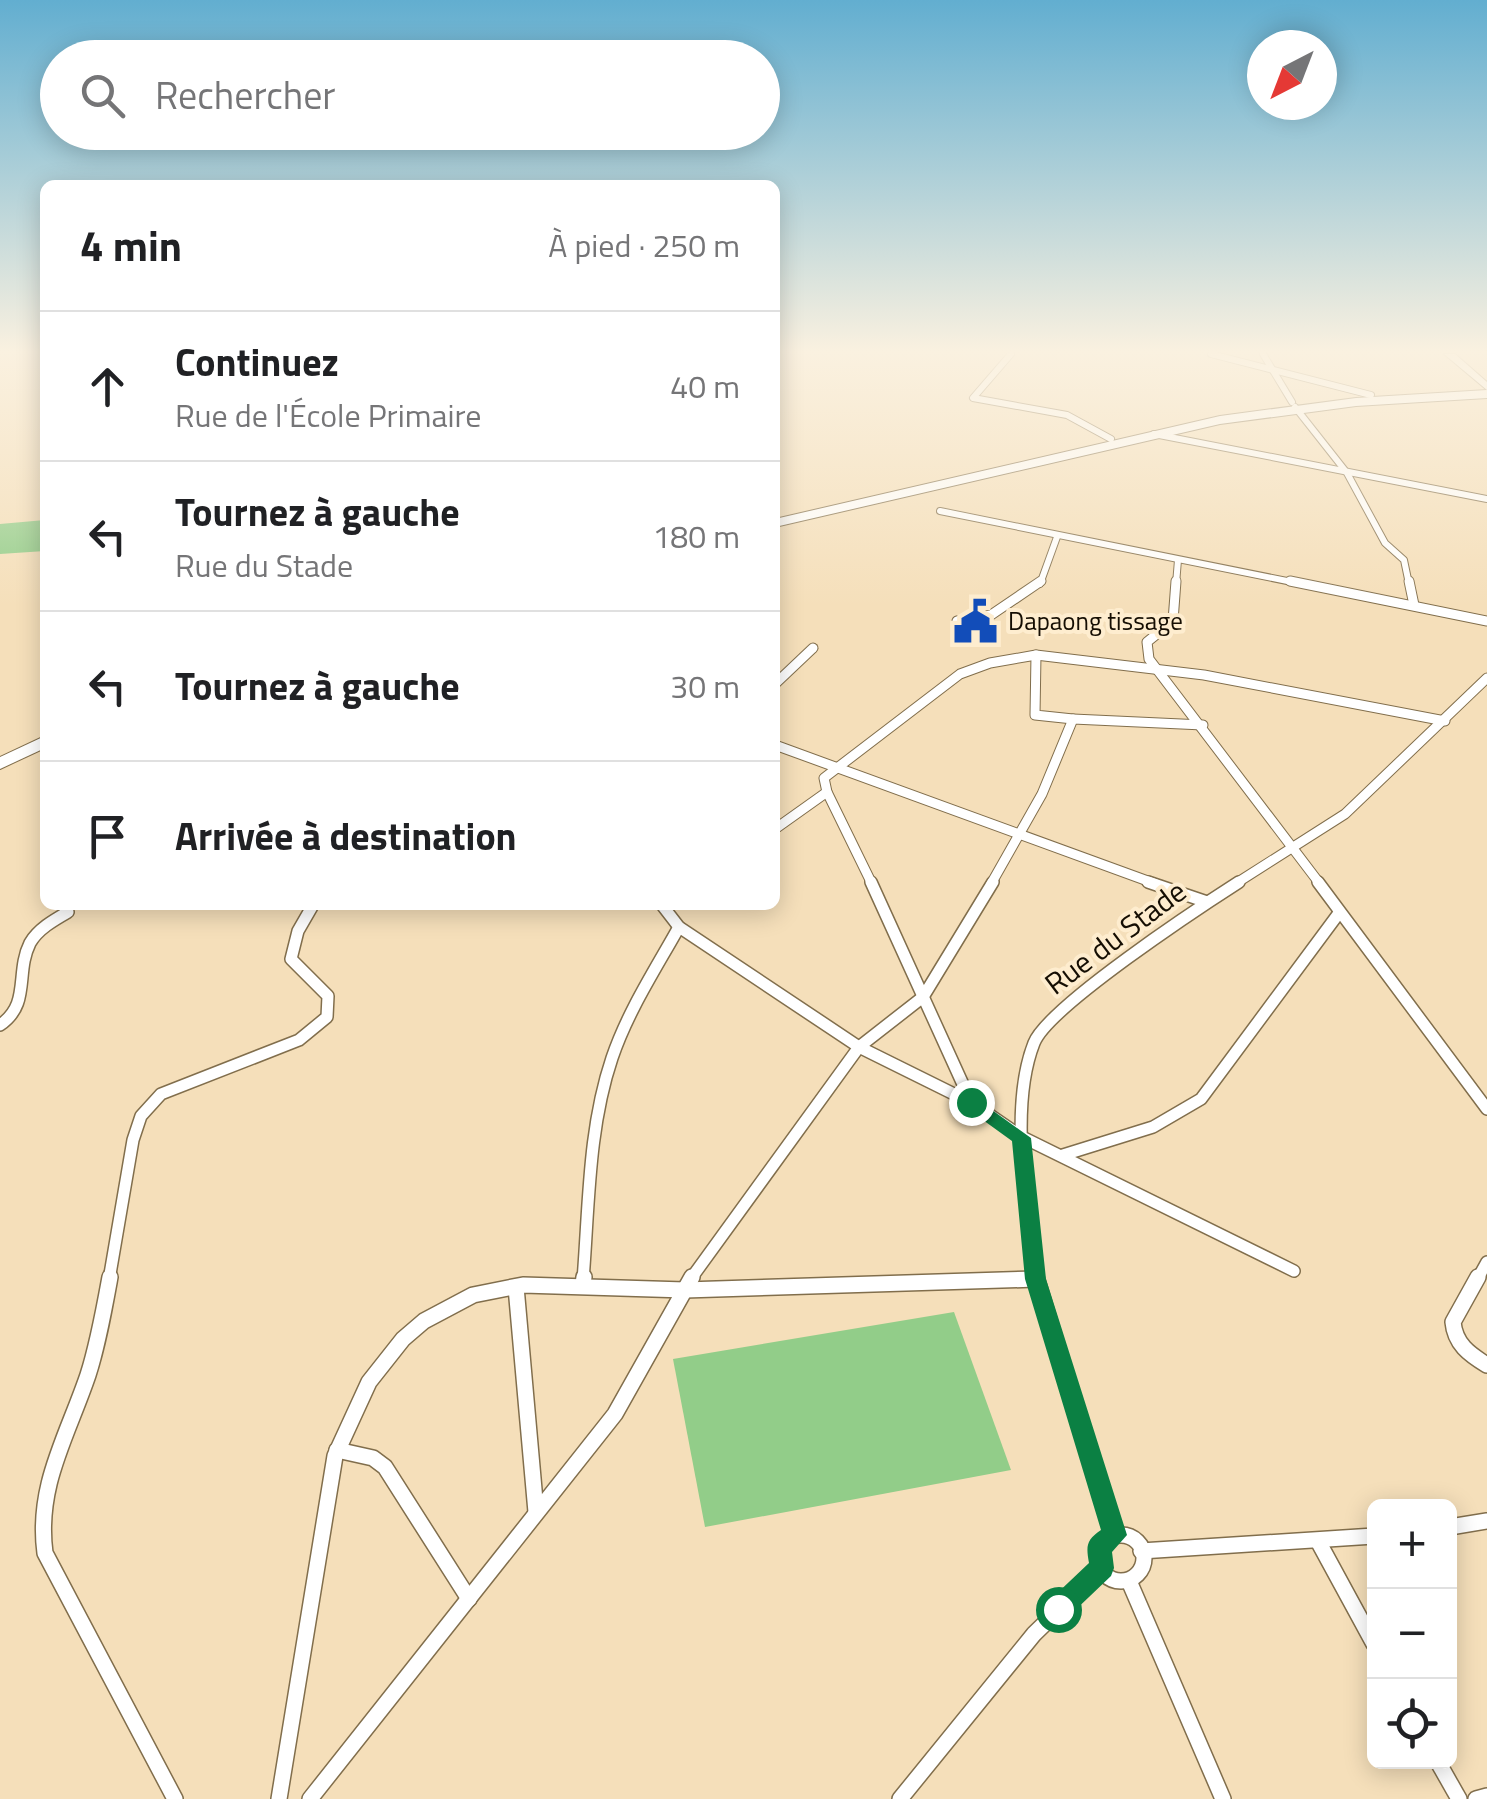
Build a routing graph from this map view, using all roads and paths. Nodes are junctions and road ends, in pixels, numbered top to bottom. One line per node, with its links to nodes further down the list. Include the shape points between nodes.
1 (1110, 438): 8 (highway)
2 (1125, 438): 9 (highway)
3 (1178, 438): 5 (street)
4 (1319, 438): 5 (street)
5 (1347, 474): 6 (street); 12 (street, via 1385,543 1404,560)
6 (1487, 498)
7 (940, 511): 10 (street)
8 (780, 519)
9 (780, 519)
10 (1057, 537): 11 (street); 13 (street, via 1039,586 1028,596)
11 (1178, 560): 12 (street); 17 (street, via 1173,620 1147,642 1149,659)
12 (1414, 605): 14 (street)
13 (957, 621)
14 (1487, 621)
15 (813, 648): 19 (street)
16 (1036, 655): 17 (street); 20 (street, via 1035,714); 28 (street, via 960,674)
17 (1159, 669): 21 (street); 22 (street)
18 (1487, 678): 21 (street, Rue du Stade)
19 (780, 679)
20 (1073, 719): 22 (street); 31 (street)
21 (1445, 721): 32 (street, Rue du Stade, via 1345,814)
22 (1203, 725): 32 (street)
23 (40, 733): 26 (highway)
24 (40, 744): 27 (highway)
25 (780, 747): 28 (street)
26 (0, 753)
27 (0, 764)
28 (838, 766): 29 (street, via 824,778); 31 (street)
29 (827, 792): 30 (street); 39 (street)
30 (780, 825)
31 (1016, 836): 33 (street); 39 (street)
32 (1294, 846): 33 (street, Rue du Stade); 37 (street)
33 (1207, 902): 44 (street, Rue du Stade, via 1040,1031 1025,1073)
34 (310, 910): 67 (street, via 291,960 328,996 328,1017 299,1040 161,1094 141,1116 94,1354 40,1498 45,1553)
35 (667, 910): 38 (street)
36 (68, 912): 40 (street, via 31,942 19,1007)
37 (1340, 913): 43 (street); 45 (street, via 1201,1098 1166,1122)
38 (680, 927): 41 (street); 49 (street, via 624,1028 609,1070)
39 (923, 996): 41 (street); 42 (street)
40 (0, 1024)
41 (859, 1047): 42 (street); 51 (street)
42 (971, 1102): 44 (street)
43 (1487, 1109)
44 (1022, 1138): 45 (street); 48 (street, Rue du Stade)
45 (1062, 1155): 47 (street)
46 (1487, 1262): 52 (street, via 1453,1322 1465,1350)
47 (1294, 1271)
48 (1036, 1279): 51 (street); 57 (street, Rue du Stade)
49 (582, 1284): 50 (street); 51 (street)
50 (516, 1287): 53 (street, via 455,1302 392,1350 364,1384); 54 (street)
51 (683, 1290): 54 (street, via 615,1414)
52 (1487, 1365)
53 (337, 1450): 63 (street, via 385,1467); 68 (street)
54 (536, 1513): 63 (street)
55 (1487, 1521): 56 (street)
56 (1457, 1526)
57 (1114, 1535): 60 (street); 61 (street, via 1098,1546)
58 (1367, 1537): 59 (street)
59 (1318, 1541): 60 (street); 64 (street)
60 (1142, 1551): 62 (street, via 1142,1573)
61 (1102, 1568): 62 (street); 70 (street, via 1034,1634)
62 (1129, 1581): 71 (street)
63 (470, 1599): 69 (street)
64 (1367, 1631)
65 (1442, 1769): 72 (street)
66 (1487, 1796): 73 (street)
67 (175, 1799)
68 (279, 1799)
69 (310, 1799)
70 (900, 1799)
71 (1223, 1799)
72 (1459, 1799)
73 (1476, 1799)

